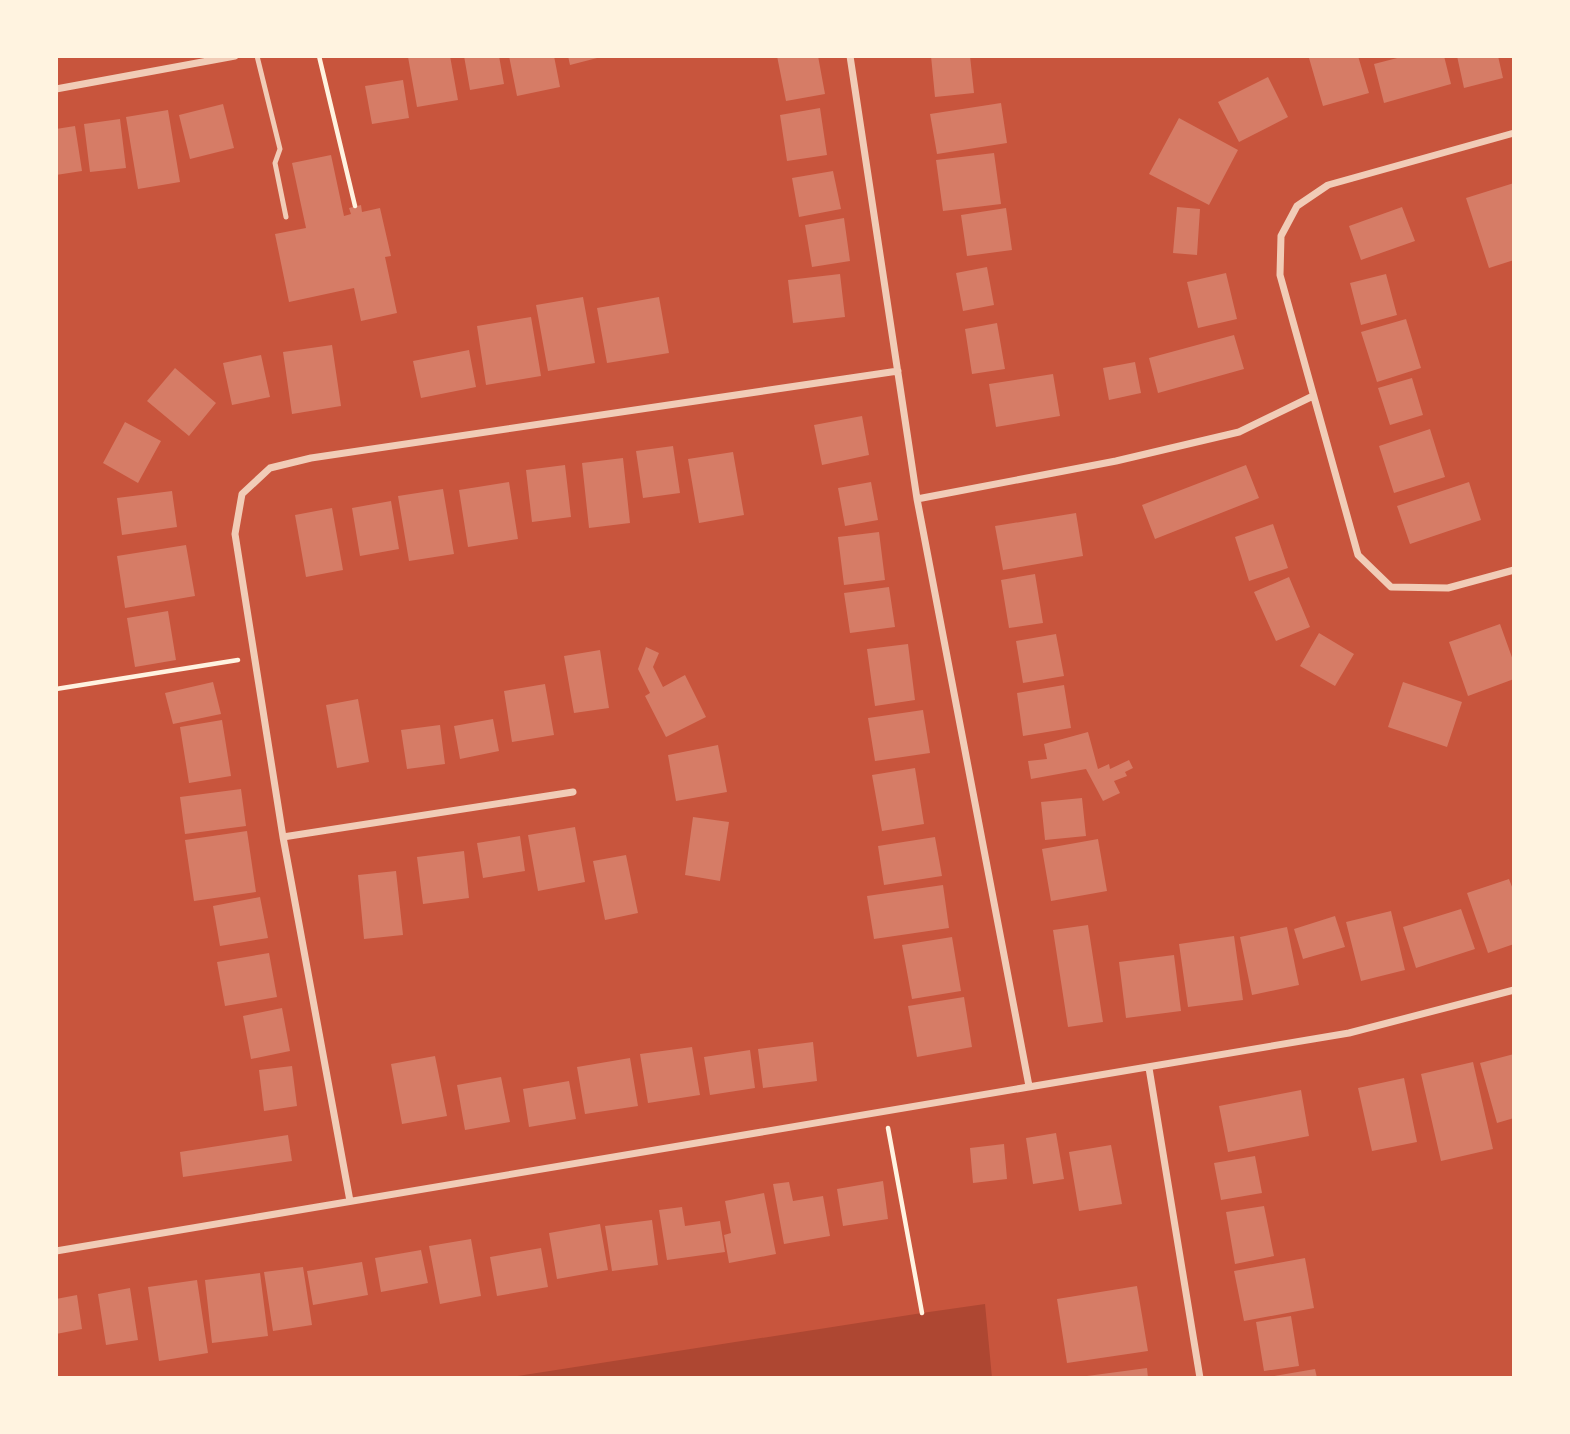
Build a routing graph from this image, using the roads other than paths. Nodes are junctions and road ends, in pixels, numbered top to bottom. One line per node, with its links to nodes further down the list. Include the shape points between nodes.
1 (234, 56): 4 (street)
2 (257, 56): 6 (lane, via 280,149 275,163)
3 (850, 56): 7 (street)
4 (56, 89)
5 (1514, 133): 8 (street, via 1328,185 1297,206 1281,236 1280,275)
6 (286, 217)
7 (898, 371): 9 (street); 12 (street, via 270,468 243,494 234,534)
8 (1313, 397): 9 (street, via 1239,432); 10 (street, via 1358,555 1391,587 1448,588)
9 (917, 499): 15 (street)
10 (1514, 569)
11 (573, 792): 12 (street)
12 (283, 837): 16 (street)
13 (1514, 990): 14 (street, via 1349,1033)
14 (1149, 1068): 15 (street); 18 (street)
15 (1029, 1086): 16 (street)
16 (349, 1201): 17 (street)
17 (56, 1251)
18 (1200, 1378)

